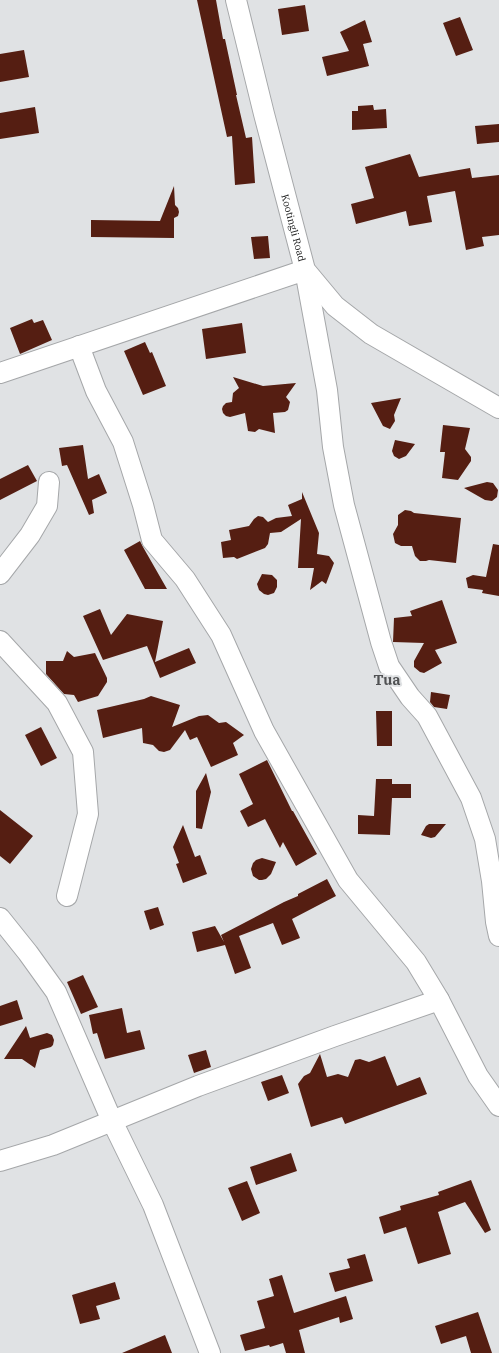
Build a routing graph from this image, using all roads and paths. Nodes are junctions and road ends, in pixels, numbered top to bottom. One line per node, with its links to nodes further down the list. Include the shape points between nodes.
1 (236, 0): 2 (street, Kootingli Road)
2 (305, 270): 3 (street); 5 (street, Kootingli Road, via 335,306 371,334); 11 (street, via 344,504 380,642 389,666 426,716 471,798 485,839)
3 (79, 346): 4 (street); 12 (street, via 96,391 123,442 152,540 185,579 221,635 264,731 348,880 416,962)
4 (0, 373)
5 (499, 408)
6 (49, 482): 7 (street, via 47,506 30,535)
7 (0, 574)
8 (0, 641): 9 (street, via 57,703 83,752 88,814)
9 (68, 896)
10 (0, 918): 14 (street, via 56,992)
11 (499, 936)
12 (439, 1000): 13 (street, via 478,1076); 14 (street, via 335,1036)
13 (499, 1106)
14 (112, 1121): 15 (street, via 53,1146); 16 (street, via 153,1205)
15 (0, 1162)
16 (210, 1353)

